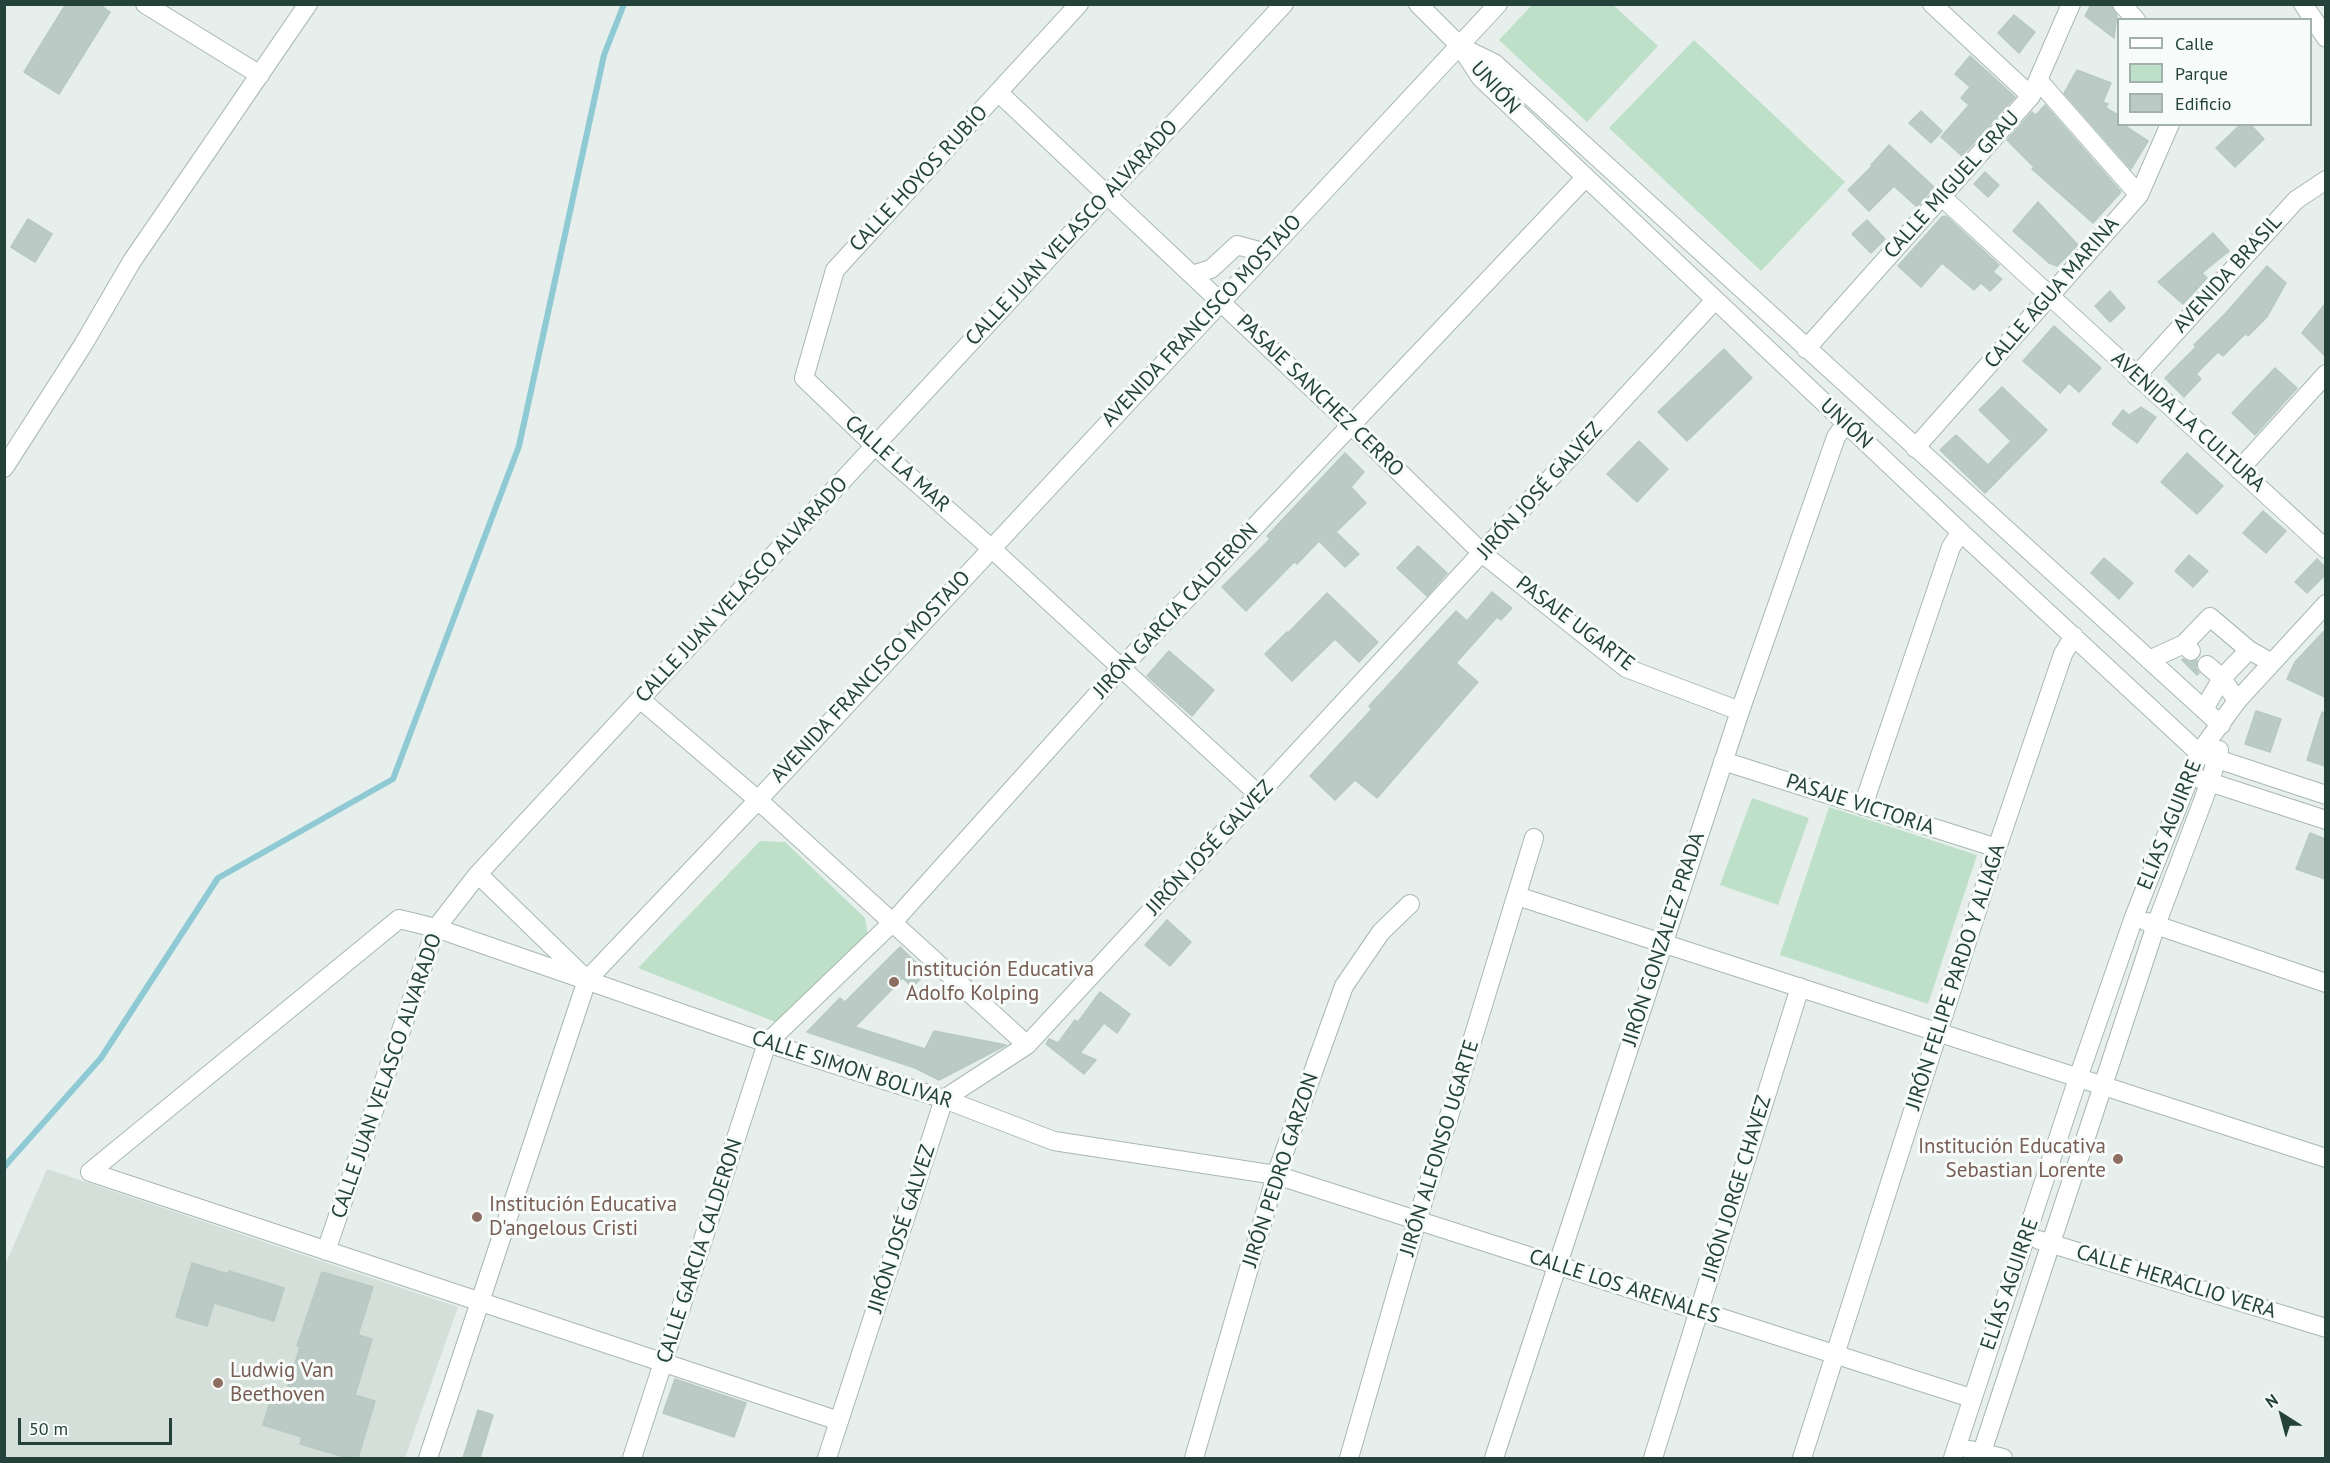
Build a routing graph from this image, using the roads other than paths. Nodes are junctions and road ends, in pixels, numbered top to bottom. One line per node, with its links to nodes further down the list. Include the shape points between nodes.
1 (145, 4): 14 (street)
2 (308, 4): 14 (street)
3 (1079, 4): 16 (street, CALLE HOYOS RUBIO)
4 (1284, 4): 20 (street, CALLE JUAN VELASCO ALVARADO)
5 (1418, 4): 13 (street)
6 (1498, 4): 13 (street, AVENIDA FRANCISCO MOSTAJO)
7 (1932, 4): 15 (street)
8 (2071, 4): 15 (street, CALLE MIGUEL GRAU)
9 (2122, 4): 11 (street)
10 (2303, 4): 12 (street)
11 (2134, 18)
12 (2325, 38)
13 (1460, 46): 18 (street, UNIÓN, via 1480,78); 23 (street, AVENIDA FRANCISCO MOSTAJO); 28 (street, UNIÓN, via 1494,63)
14 (260, 75): 36 (street, via 132,261)
15 (2034, 88): 21 (street); 22 (street, CALLE MIGUEL GRAU)
16 (998, 92): 20 (street, PASAJE SANCHEZ CERRO); 31 (street, CALLE HOYOS RUBIO, via 835,270)
17 (2169, 126): 21 (street, CALLE AGUA MARINA)
18 (1585, 178): 26 (street, UNIÓN); 33 (street, JIRÓN GARCIA CALDERON)
19 (2325, 180): 30 (street, AVENIDA BRASIL, via 2296,200)
20 (1107, 195): 24 (street, PASAJE SANCHEZ CERRO); 34 (street, CALLE JUAN VELASCO ALVARADO)
21 (2139, 195): 25 (street, CALLE AGUA MARINA)
22 (1942, 197): 25 (street, AVENIDA LA CULTURA); 28 (street, CALLE MIGUEL GRAU)
23 (1266, 253): 24 (street, via 1236,245 1211,269); 27 (street, AVENIDA FRANCISCO MOSTAJO)
24 (1192, 275): 27 (street, PASAJE SANCHEZ CERRO)
25 (2050, 296): 30 (street, AVENIDA LA CULTURA); 35 (street, CALLE AGUA MARINA)
26 (1715, 300): 32 (street, UNIÓN); 41 (street, JIRÓN JOSÉ GALVEZ)
27 (1221, 302): 33 (street, PASAJE SANCHEZ CERRO); 39 (street, AVENIDA FRANCISCO MOSTAJO)
28 (1806, 349): 35 (street, UNIÓN)
29 (2325, 374): 37 (street)
30 (2136, 376): 37 (street, AVENIDA LA CULTURA)
31 (804, 378): 34 (street, CALLE LA MAR)
32 (1846, 423): 38 (street, UNIÓN); 53 (street, JIRÓN GONZALEZ PRADA, via 1836,437)
33 (1351, 425): 41 (street, PASAJE SANCHEZ CERRO); 48 (street, JIRÓN GARCIA CALDERON)
34 (876, 447): 39 (street, CALLE LA MAR); 50 (street, CALLE JUAN VELASCO ALVARADO)
35 (1915, 448): 45 (street, UNIÓN)
36 (4, 468)
37 (2239, 470): 40 (street, AVENIDA LA CULTURA)
38 (1961, 532): 43 (street, UNIÓN); 63 (street, via 1952,547)
39 (991, 548): 48 (street, CALLE LA MAR); 62 (street, AVENIDA FRANCISCO MOSTAJO)
40 (2325, 549)
41 (1483, 554): 53 (street, PASAJE UGARTE, via 1626,668); 60 (street, JIRÓN JOSÉ GALVEZ)
42 (2325, 604): 46 (street)
43 (2074, 636): 55 (street, UNIÓN); 66 (street, JIRÓN FELIPE PARDO Y ALIAGA, via 2063,654)
44 (2249, 650): 45 (street, via 2210,617 2188,647); 46 (street); 49 (street)
45 (2149, 660): 52 (street, UNIÓN)
46 (2272, 663): 51 (street)
47 (2207, 665): 49 (street)
48 (1121, 668): 60 (street, CALLE LA MAR); 71 (street, JIRÓN GARCIA CALDERON)
49 (2222, 678): 51 (street); 52 (street)
50 (640, 699): 62 (street); 67 (street, CALLE JUAN VELASCO ALVARADO)
51 (2237, 701): 54 (street)
52 (2204, 710): 54 (street, UNIÓN)
53 (1740, 711): 57 (street, JIRÓN GONZALEZ PRADA)
54 (2221, 725): 55 (street, ELÍAS AGUIRRE); 56 (street, ELÍAS AGUIRRE)
55 (2199, 753): 56 (street); 58 (street, ELÍAS AGUIRRE)
56 (2218, 760): 59 (street, ELÍAS AGUIRRE); 61 (street)
57 (1723, 761): 63 (street, PASAJE VICTORIA); 74 (street, JIRÓN GONZALEZ PRADA)
58 (2190, 775): 59 (street); 70 (street, ELÍAS AGUIRRE)
59 (2210, 782): 64 (street); 72 (street, ELÍAS AGUIRRE)
60 (1258, 795): 80 (street, JIRÓN JOSÉ GALVEZ)
61 (2325, 795)
62 (758, 800): 71 (street); 75 (street, AVENIDA FRANCISCO MOSTAJO)
63 (1863, 806): 66 (street, PASAJE VICTORIA)
64 (2325, 820)
65 (1534, 838): 68 (street, JIRÓN ALFONSO UGARTE)
66 (1997, 848): 78 (street, JIRÓN FELIPE PARDO Y ALIAGA)
67 (478, 874): 73 (street, CALLE JUAN VELASCO ALVARADO); 75 (street)
68 (1517, 896): 74 (street); 86 (street, JIRÓN ALFONSO UGARTE)
69 (1410, 904): 85 (street, JIRÓN PEDRO GARZON, via 1381,932 1344,986)
70 (2134, 918): 72 (street); 81 (street, ELÍAS AGUIRRE)
71 (893, 922): 79 (street, JIRÓN GARCIA CALDERON); 80 (street)
72 (2156, 925): 76 (street); 82 (street, ELÍAS AGUIRRE)
73 (436, 928): 75 (street, CALLE SIMON BOLIVAR); 89 (street, CALLE JUAN VELASCO ALVARADO); 89 (street, CALLE SIMON BOLIVAR, via 399,920 90,1172)
74 (1663, 942): 77 (street); 90 (street, JIRÓN GONZALEZ PRADA)
75 (587, 980): 79 (street, CALLE SIMON BOLIVAR); 91 (street, AVENIDA FRANCISCO MOSTAJO)
76 (2325, 983)
77 (1800, 987): 78 (street); 92 (street, JIRÓN JORGE CHAVEZ)
78 (1938, 1032): 81 (street); 94 (street, JIRÓN FELIPE PARDO Y ALIAGA)
79 (767, 1042): 83 (street, CALLE SIMON BOLIVAR); 95 (street, CALLE GARCIA CALDERON)
80 (1027, 1046): 83 (street, JIRÓN JOSÉ GALVEZ)
81 (2078, 1078): 82 (street); 87 (street, ELÍAS AGUIRRE)
82 (2105, 1086): 84 (street); 88 (street, ELÍAS AGUIRRE)
83 (944, 1099): 85 (street, CALLE SIMON BOLIVAR, via 1054,1142); 97 (street, JIRÓN JOSÉ GALVEZ)
84 (2325, 1158)
85 (1276, 1175): 86 (street, CALLE LOS ARENALES); 103 (street, JIRÓN PEDRO GARZON)
86 (1417, 1221): 90 (street, CALLE LOS ARENALES); 104 (street, JIRÓN ALFONSO UGARTE)
87 (2026, 1235): 88 (street, CALLE HERACLIO VERA); 96 (street, ELÍAS AGUIRRE)
88 (2051, 1243): 93 (street, CALLE HERACLIO VERA); 99 (street, ELÍAS AGUIRRE)
89 (326, 1251): 91 (street)
90 (1556, 1265): 92 (street, CALLE LOS ARENALES); 105 (street, JIRÓN GONZALEZ PRADA)
91 (480, 1301): 95 (street); 100 (street, AVENIDA FRANCISCO MOSTAJO)
92 (1699, 1311): 94 (street, CALLE LOS ARENALES); 106 (street, JIRÓN JORGE CHAVEZ)
93 (2325, 1328)
94 (1835, 1354): 96 (street, CALLE LOS ARENALES); 107 (street, JIRÓN FELIPE PARDO Y ALIAGA)
95 (663, 1362): 97 (street); 101 (street, CALLE GARCIA CALDERON)
96 (1971, 1398): 98 (street, ELÍAS AGUIRRE)
97 (839, 1421): 102 (street, JIRÓN JOSÉ GALVEZ)
98 (1954, 1453): 99 (street)
99 (1981, 1456): 108 (street)
100 (428, 1458)
101 (632, 1458)
102 (827, 1458)
103 (1194, 1458)
104 (1349, 1458)
105 (1494, 1458)
106 (1653, 1458)
107 (1802, 1458)
108 (2003, 1458)

